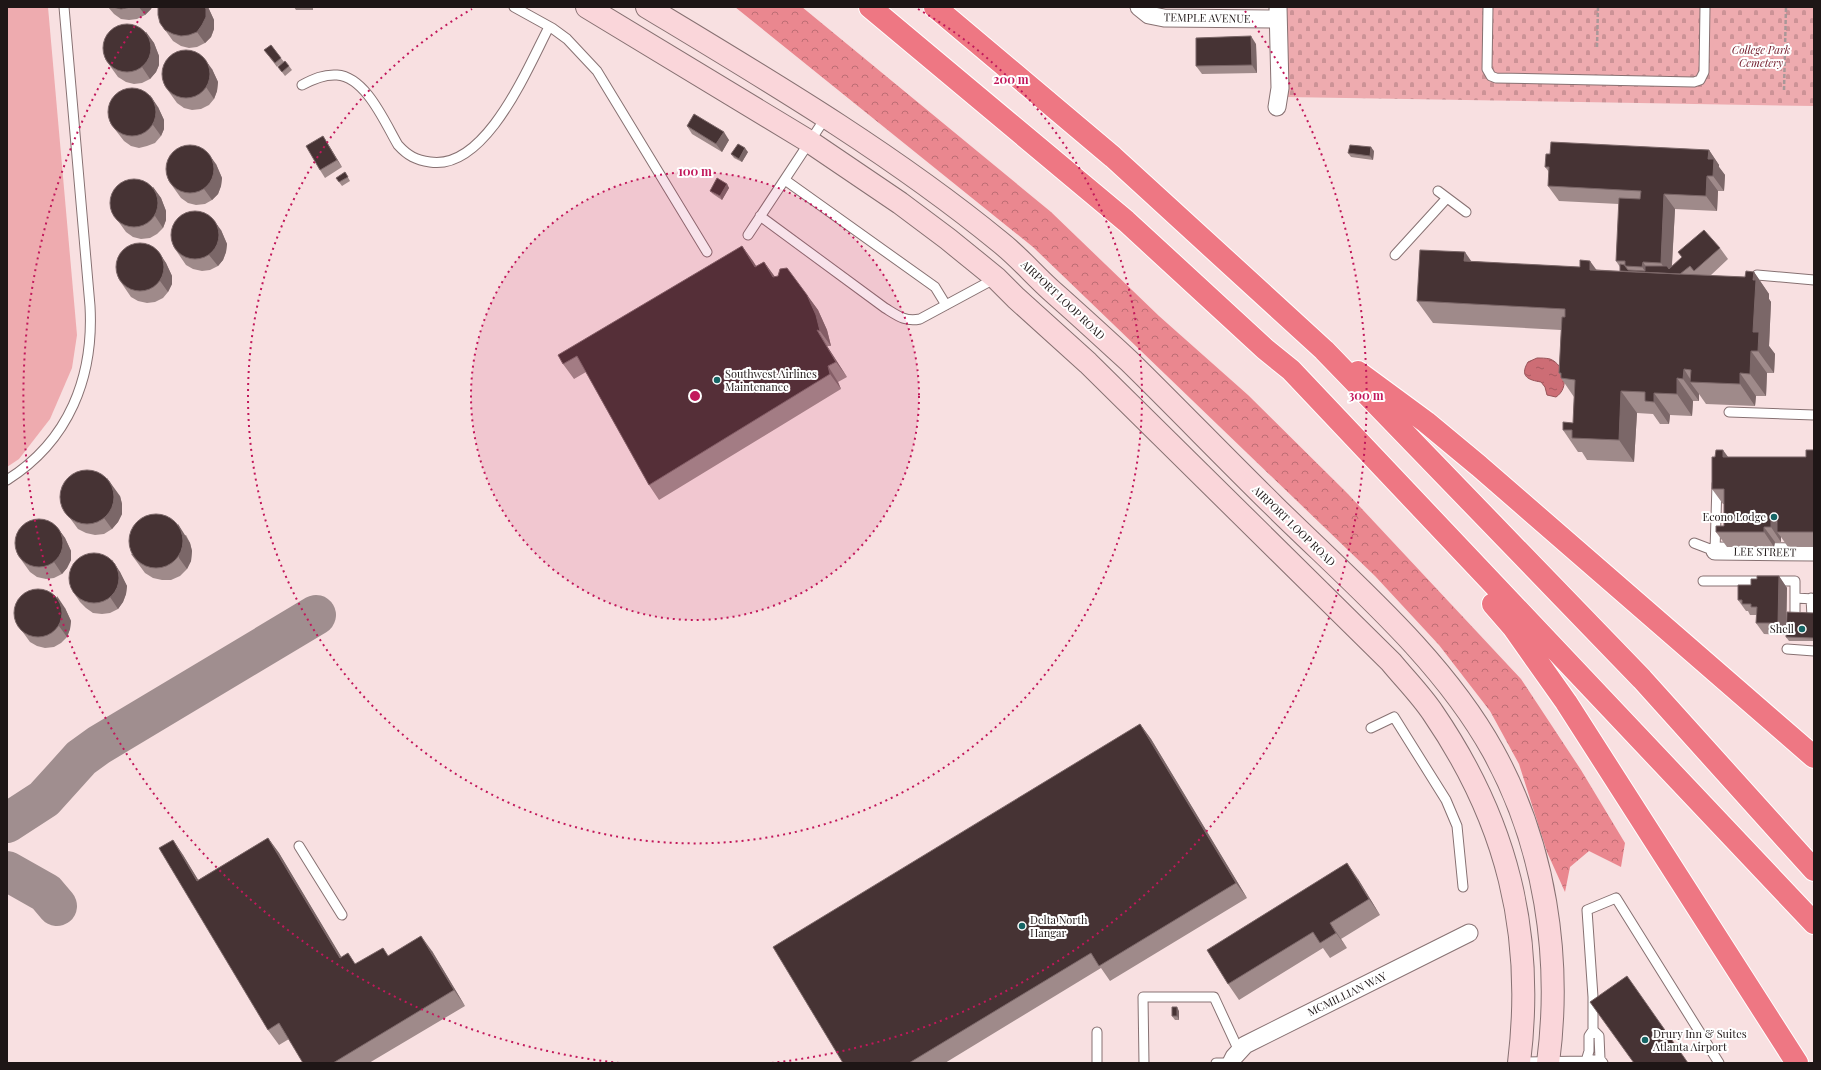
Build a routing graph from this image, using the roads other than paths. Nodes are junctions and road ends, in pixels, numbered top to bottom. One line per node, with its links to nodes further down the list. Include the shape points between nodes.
1 (64, 7): 33 (lane, via 90,306 90,349 81,387 61,427 36,458)
2 (514, 7): 11 (lane)
3 (587, 7): 15 (main road)
4 (647, 7): 14 (main road, AIRPORT LOOP ROAD)
5 (870, 7): 29 (highway, via 1126,221)
6 (935, 7): 28 (highway, via 1113,157)
7 (1140, 7): 10 (street, TEMPLE AVENUE, via 1148,14 1164,18)
8 (1488, 7): 9 (lane, via 1487,68 1491,76 1496,78 1694,82 1700,80 1704,72)
9 (1705, 7)
10 (1278, 13): 13 (street, via 1280,88)
11 (549, 27): 12 (lane, via 494,126 470,149 449,160 435,163 414,159 405,153 365,91 350,79 338,74 328,75 316,77); 22 (lane, via 566,39 600,76)
12 (302, 85)
13 (1277, 108)
14 (827, 116): 15 (lane); 60 (main road, AIRPORT LOOP ROAD, via 905,169 1004,244 1128,360 1412,641 1456,694 1493,752 1522,814 1542,880 1552,956 1554,1000)
15 (810, 142): 16 (lane); 25 (main road, via 948,239)
16 (785, 180): 20 (lane); 27 (lane, via 935,287)
17 (1438, 190): 18 (lane)
18 (1447, 198): 19 (lane); 23 (lane)
19 (1466, 212)
20 (760, 216): 21 (lane); 27 (lane, via 900,317 910,321 920,320)
21 (748, 235)
22 (707, 252)
23 (1395, 255)
24 (1757, 275): 26 (lane)
25 (996, 278): 27 (lane); 59 (main road, via 1088,363 1368,640 1433,712 1474,780 1494,826 1513,889 1522,954 1524,1002)
26 (1814, 280)
27 (946, 305)
28 (1324, 350): 46 (highway, via 1372,381 1479,466); 49 (highway, via 1642,679)
29 (1291, 370): 52 (highway); 65 (highway, via 1314,417 1461,564 1513,627 1566,702)
30 (1729, 412): 31 (lane)
31 (1814, 415)
32 (1717, 474): 35 (lane)
33 (7, 480)
34 (1694, 543): 35 (lane)
35 (1716, 551): 36 (street, LEE STREET)
36 (1814, 552)
37 (1703, 581): 38 (lane, via 1795,580)
38 (1795, 598): 39 (lane); 40 (lane)
39 (1813, 598): 41 (lane)
40 (1794, 616)
41 (1812, 617)
42 (1811, 641): 44 (lane)
43 (1792, 647): 44 (lane)
44 (1812, 651)
45 (1371, 728): 50 (lane, via 1394,717 1446,800 1457,826)
46 (1804, 741): 47 (highway)
47 (1814, 757)
48 (299, 846): 51 (lane)
49 (1814, 870)
50 (1463, 887)
51 (342, 915)
52 (1814, 923)
53 (1469, 933): 56 (street, MCMILLIAN WAY, via 1250,1042)
54 (1593, 1030): 57 (lane, via 1589,1036); 58 (lane, via 1599,1036); 64 (lane, via 1587,910 1616,898)
55 (1097, 1032): 61 (lane)
56 (1233, 1059): 62 (lane, via 1214,997 1143,997); 63 (lane)
57 (1586, 1061): 58 (lane); 60 (lane)
58 (1601, 1061)
59 (1519, 1062): 60 (lane)
60 (1548, 1062)
61 (1097, 1063)
62 (1144, 1063)
63 (1216, 1063)
64 (1719, 1063)
65 (1797, 1063)

